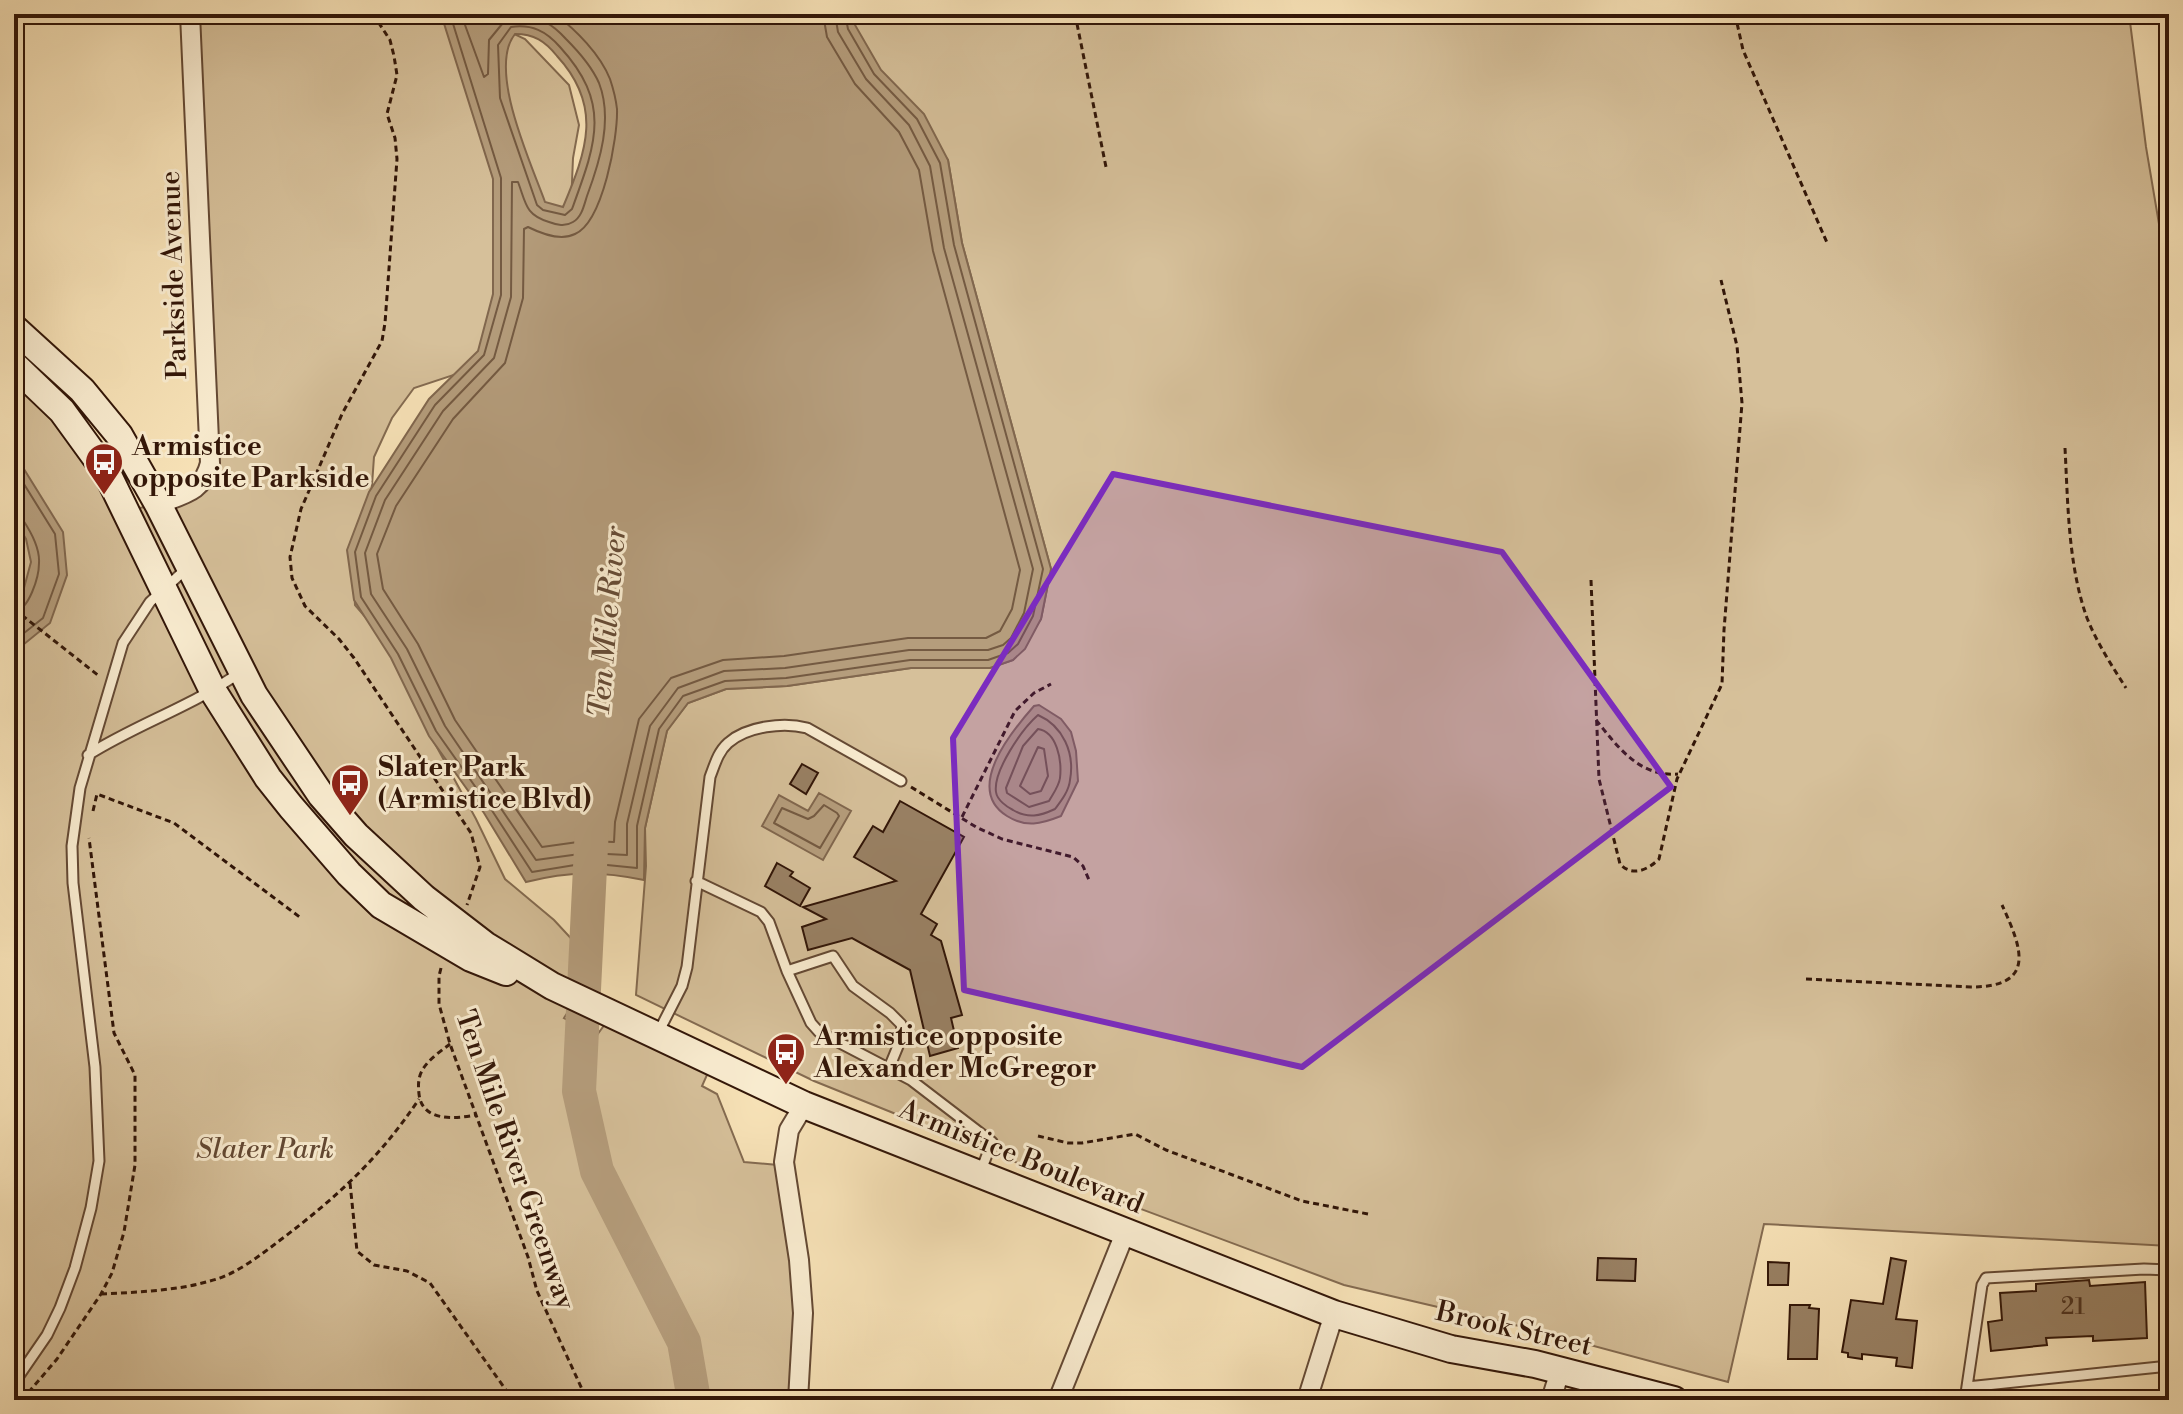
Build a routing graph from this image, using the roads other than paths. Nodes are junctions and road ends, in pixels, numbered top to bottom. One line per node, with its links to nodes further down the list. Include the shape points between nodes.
1 (190, 14): 4 (street, Parkside Avenue, via 210,463 201,486)
2 (14, 328): 4 (main road, Armistice Boulevard, via 103,412)
3 (14, 365): 6 (main road, Armistice Boulevard, via 62,411 107,473)
4 (158, 504): 5 (main road, Armistice Boulevard)
5 (189, 567): 6 (lane); 7 (main road, Armistice Boulevard)
6 (163, 589): 8 (main road, Armistice Boulevard); 9 (lane, via 123,643)
7 (242, 670): 8 (lane); 12 (main road, Armistice Boulevard, via 321,795)
8 (213, 691): 9 (lane); 12 (main road, Armistice Boulevard, via 268,778 349,874 381,905)
9 (88, 755): 23 (lane, via 72,846 95,1067 99,1161 91,1208 60,1308)
10 (901, 781): 11 (lane, via 807,728 780,726 744,733 718,755 710,777)
11 (696, 881): 13 (lane, via 761,912); 14 (lane, via 687,967)
12 (453, 935): 14 (main road, Armistice Boulevard, via 484,963 552,986)
13 (787, 971): 15 (lane, via 819,1032); 15 (lane, via 833,956 853,986 901,1024 903,1034)
14 (657, 1036): 16 (main road, Armistice Boulevard)
15 (889, 1068): 17 (lane, via 992,1142)
16 (804, 1105): 17 (main road, Armistice Boulevard); 25 (street, via 789,1130 784,1162 803,1313)
17 (980, 1175): 18 (main road, Armistice Boulevard)
18 (1125, 1233): 20 (main road, Armistice Boulevard); 26 (street)
19 (2169, 1270): 24 (lane, via 1986,1278)
20 (1338, 1315): 22 (main road, Brook Street, via 1451,1349); 27 (street)
21 (2169, 1366): 24 (lane)
22 (1560, 1371): 28 (street); 29 (main road, Brook Street)
23 (14, 1383)
24 (1967, 1387): 30 (lane)
25 (798, 1400)
26 (1058, 1400)
27 (1307, 1400)
28 (1551, 1400)
29 (1674, 1400)
30 (1965, 1400)

